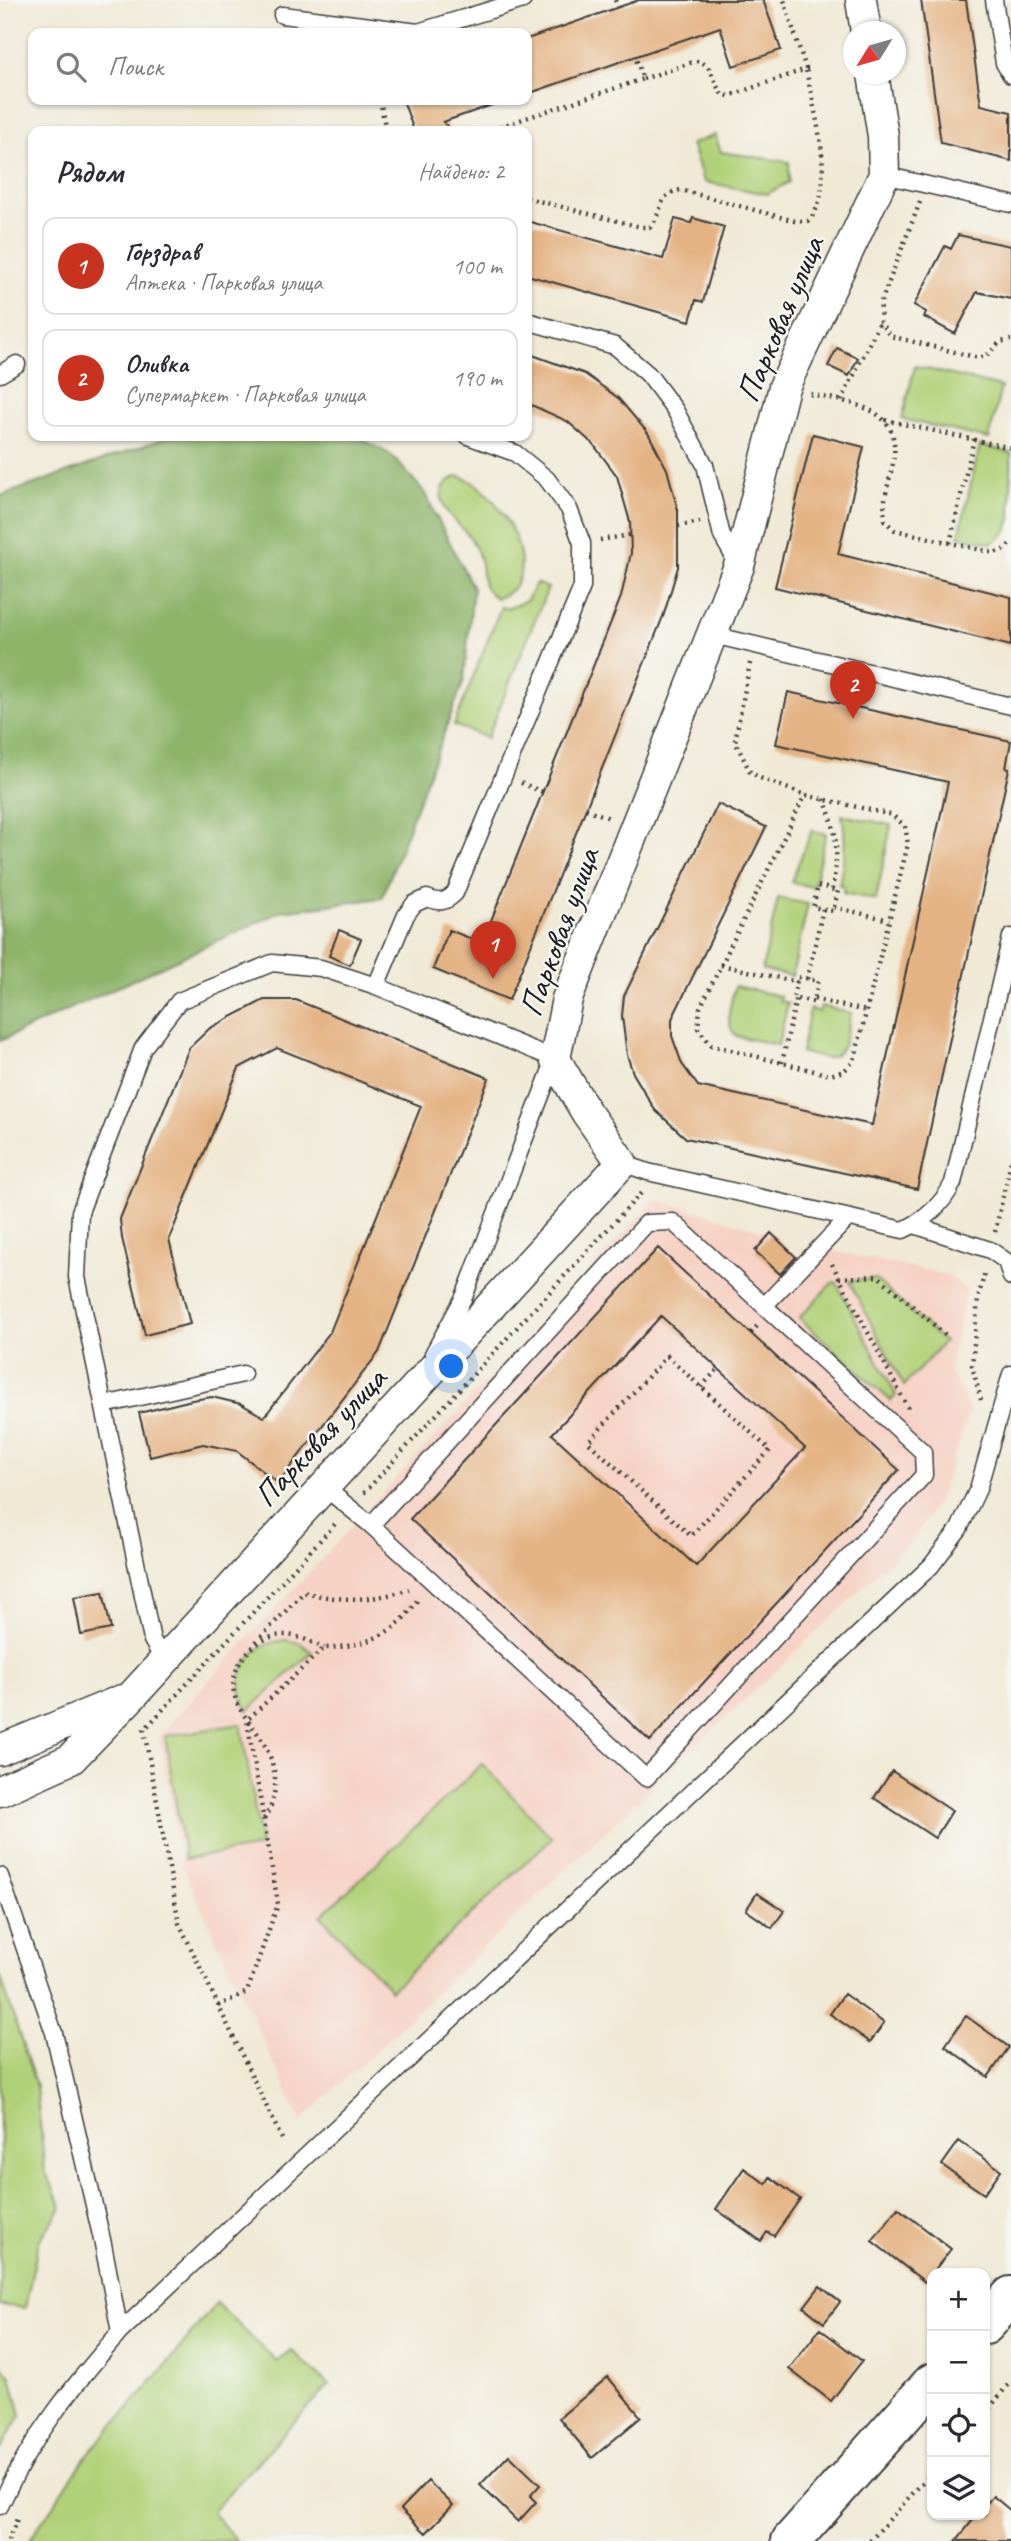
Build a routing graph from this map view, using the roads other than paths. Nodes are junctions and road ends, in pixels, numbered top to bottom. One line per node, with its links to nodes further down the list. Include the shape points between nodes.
1 (523, 0): 7 (lane)
2 (861, 0): 5 (street)
3 (994, 0): 8 (lane, via 1004,63)
4 (282, 15): 6 (lane)
5 (864, 21)
6 (386, 28)
7 (431, 28)
8 (1011, 75)
9 (875, 84): 10 (street, Парковая улица, via 884,136)
10 (884, 175): 11 (lane); 16 (street, Парковая улица, via 784,387)
11 (1011, 204)
12 (532, 322): 16 (lane, via 615,346 648,374 675,410 705,465 722,536)
13 (17, 363): 14 (lane)
14 (0, 374)
15 (482, 441): 20 (lane, via 515,453 547,479 569,509 582,543 582,587 455,892 447,901 427,898 414,904)
16 (739, 566): 17 (street, Парковая улица)
17 (713, 635): 18 (lane); 21 (street, Парковая улица, via 567,999)
18 (1011, 706)
19 (1011, 937): 24 (lane, via 953,1183 936,1208)
20 (376, 986): 21 (lane); 30 (lane, via 321,968 272,963 179,1000 143,1048 80,1212 77,1277)
21 (555, 1059): 22 (street, Парковая улица); 29 (lane, via 464,1297)
22 (622, 1163): 23 (lane); 29 (street, Парковая улица)
23 (848, 1218): 24 (lane, via 903,1230); 26 (lane)
24 (914, 1225): 25 (lane, via 990,1250)
25 (1009, 1265)
26 (764, 1306): 32 (lane, via 673,1222 647,1223); 32 (lane, via 923,1451 924,1475 646,1778)
27 (243, 1374): 30 (lane)
28 (1011, 1374): 40 (lane, via 978,1489 960,1529 931,1566)
29 (412, 1390): 31 (street, Парковая улица)
30 (104, 1405): 33 (lane, via 152,1640)
31 (324, 1486): 32 (lane); 33 (street, Парковая улица)
32 (371, 1525)
33 (164, 1661): 34 (street, Парковая улица)
34 (132, 1696): 35 (street, Парковая улица); 36 (street, Парковая улица, via 71,1759)
35 (0, 1750)
36 (0, 1791)
37 (0, 1876): 40 (lane, via 54,2033)
38 (1011, 2296): 39 (street)
39 (990, 2319)
40 (120, 2332): 42 (lane, via 68,2392 15,2471)
41 (927, 2390): 43 (street)
42 (0, 2506)
43 (790, 2541)

